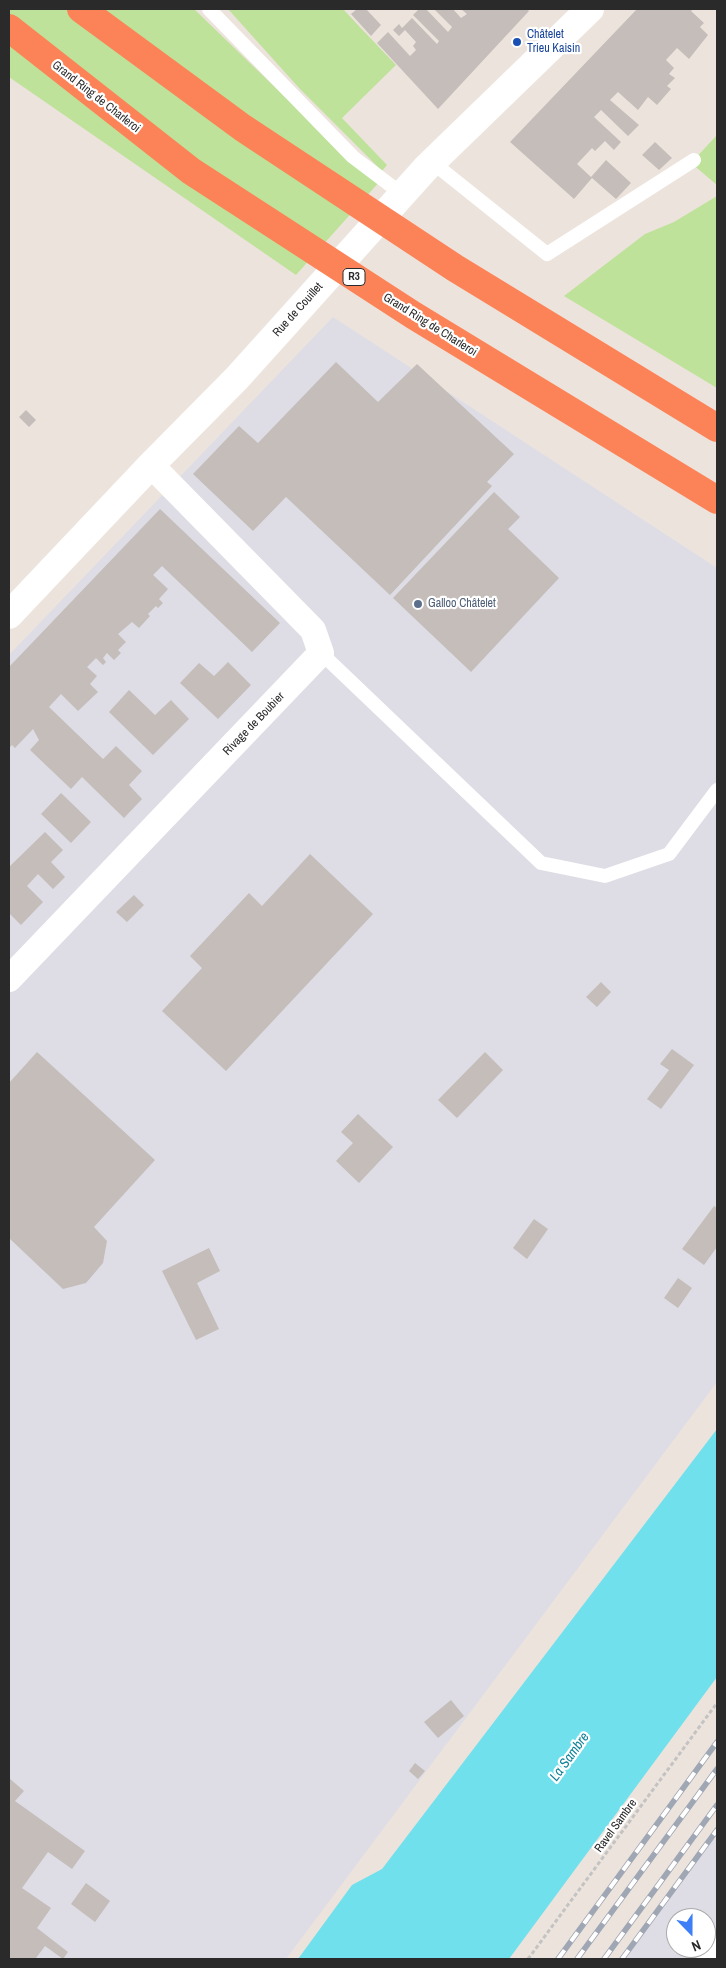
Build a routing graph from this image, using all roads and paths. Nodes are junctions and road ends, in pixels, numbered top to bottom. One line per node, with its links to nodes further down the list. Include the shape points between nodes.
1 (81, 9): 8 (highway, via 243,128 455,268)
2 (209, 9): 7 (lane, via 352,157)
3 (590, 9): 6 (main road, Rue de Couillet)
4 (9, 28): 10 (highway, Grand Ring de Charleroi / R3, via 191,171 413,315)
5 (694, 160): 6 (lane, via 547,254)
6 (432, 162): 7 (main road, Rue de Couillet)
7 (402, 194): 9 (main road, Rue de Couillet, via 237,378)
8 (717, 428)
9 (151, 465): 11 (main road, Rue de Couillet); 12 (street, via 314,630)
10 (717, 500)
11 (9, 615)
12 (321, 653): 13 (lane, via 540,863 605,876 669,854); 14 (street, Rivage de Boubier)
13 (717, 790)
14 (9, 979)
15 (717, 1702): 17 (path, Ravel Sambre)
16 (717, 1947): 18 (street)
17 (528, 1959)
18 (708, 1959)

